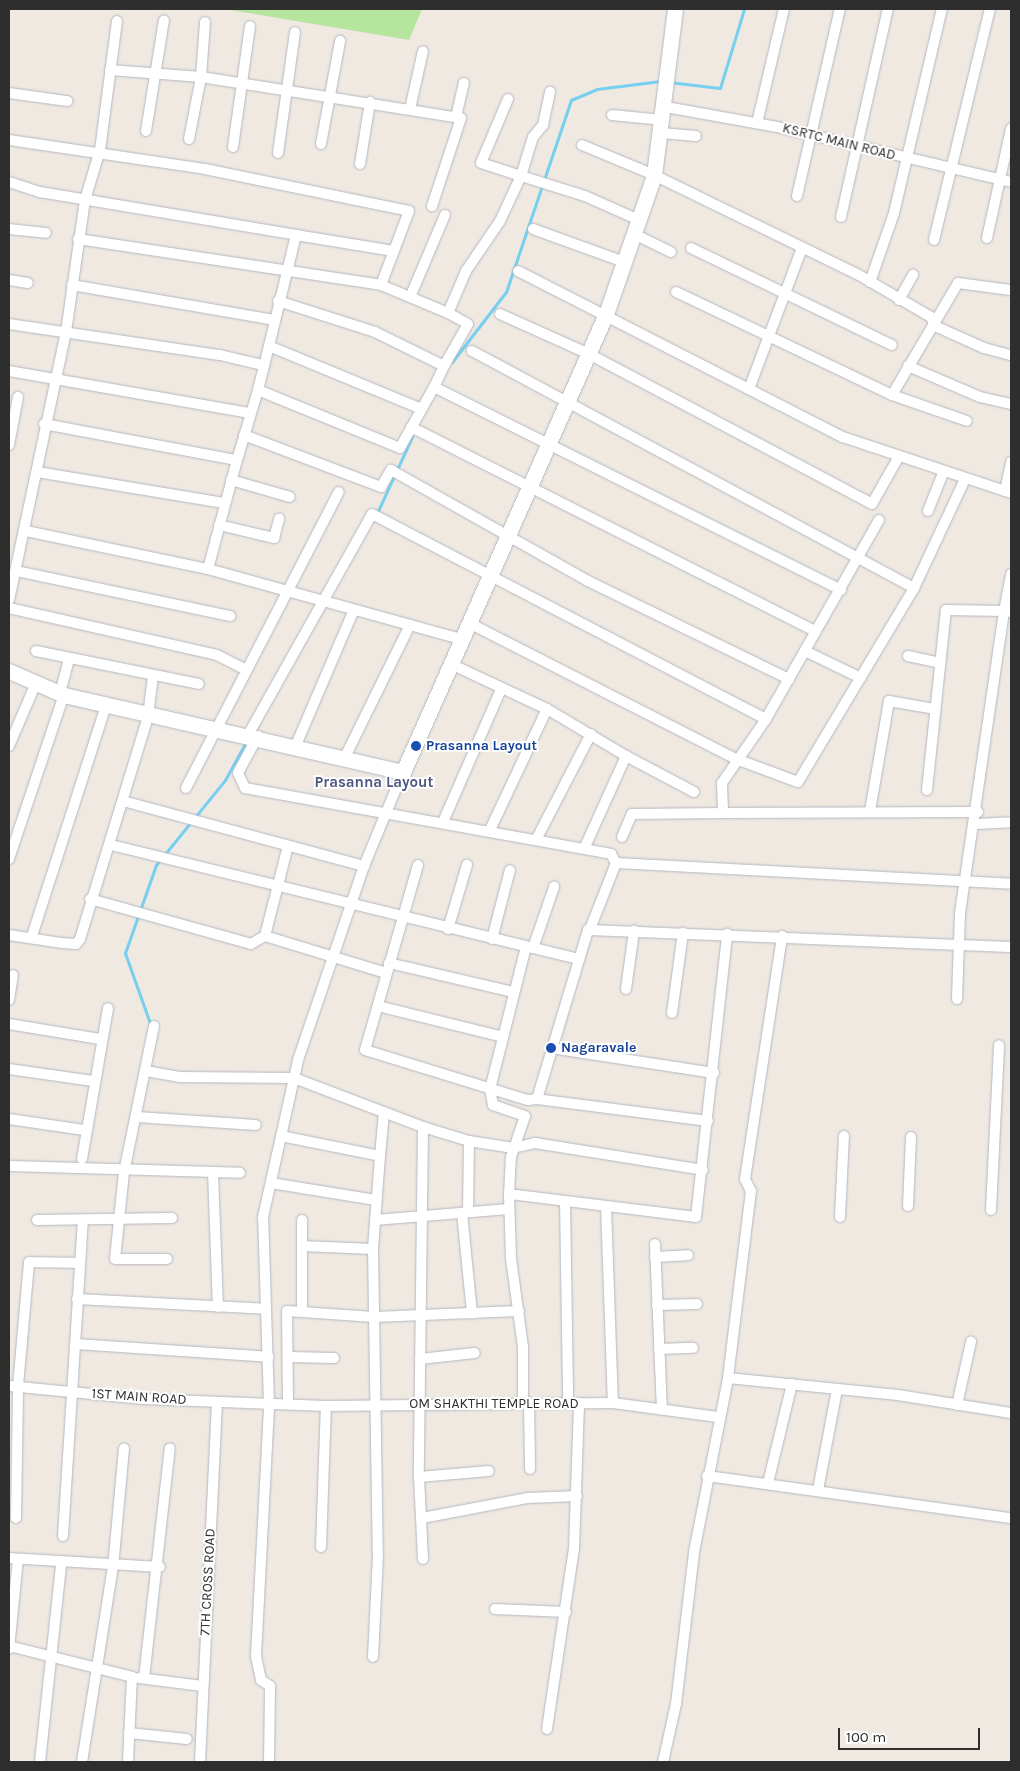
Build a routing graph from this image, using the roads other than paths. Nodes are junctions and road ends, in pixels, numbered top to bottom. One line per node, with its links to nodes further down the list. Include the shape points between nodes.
1 (675, 9): 29 (street)
2 (784, 9): 30 (street)
3 (840, 9): 33 (street)
4 (888, 9): 40 (street)
5 (942, 9): 43 (street)
6 (990, 9): 45 (street)
7 (164, 20): 15 (street)
8 (117, 21): 14 (street)
9 (205, 22): 16 (street)
10 (250, 26): 18 (street)
11 (295, 32): 19 (street)
12 (340, 41): 22 (street)
13 (423, 51): 26 (street)
14 (110, 70): 15 (street); 42 (street)
15 (158, 73): 16 (street); 32 (street)
16 (201, 77): 18 (street); 35 (street)
17 (464, 82): 28 (street)
18 (242, 83): 19 (street); 39 (street)
19 (287, 89): 22 (street); 41 (street)
20 (550, 92): 47 (street, via 543,125 533,137)
21 (9, 93): 24 (street)
22 (330, 95): 25 (street); 37 (street)
23 (508, 99): 47 (street, via 481,163)
24 (67, 101)
25 (370, 102): 26 (street); 44 (street)
26 (410, 109): 28 (street)
27 (612, 115): 29 (street)
28 (456, 117): 53 (street, via 461,118)
29 (663, 120): 30 (street, KSRTC MAIN ROAD); 34 (street); 46 (street)
30 (757, 123): 33 (street, KSRTC MAIN ROAD)
31 (1011, 129): 48 (street)
32 (146, 131)
33 (810, 135): 40 (street, KSRTC MAIN ROAD); 51 (street)
34 (696, 136)
35 (189, 138)
36 (9, 140): 42 (street)
37 (321, 144)
38 (582, 145): 46 (street)
39 (233, 147)
40 (856, 147): 43 (street, KSRTC MAIN ROAD); 55 (street)
41 (278, 153)
42 (97, 154): 52 (street); 66 (street, via 316,189 409,211)
43 (904, 158): 45 (street, KSRTC MAIN ROAD); 73 (street, via 894,213)
44 (360, 164)
45 (952, 168): 48 (street, KSRTC MAIN ROAD); 63 (street)
46 (654, 175): 56 (street); 65 (street)
47 (521, 176): 56 (street, via 543,183); 83 (street, via 500,221 466,271)
48 (999, 179): 50 (street, KSRTC MAIN ROAD); 61 (street)
49 (9, 182): 52 (street)
50 (1011, 182)
51 (797, 196)
52 (84, 200): 60 (street); 62 (street)
53 (432, 206)
54 (446, 215): 80 (street)
55 (841, 218)
56 (636, 227): 67 (street); 68 (street)
57 (9, 229): 59 (street)
58 (533, 229): 68 (street)
59 (46, 233)
60 (296, 235): 66 (street); 69 (street)
61 (987, 238)
62 (78, 239): 69 (street); 75 (street)
63 (934, 240)
64 (691, 248): 79 (street)
65 (802, 248): 73 (street); 79 (street)
66 (394, 252): 76 (street)
67 (671, 252)
68 (624, 262): 85 (street)
69 (288, 269): 76 (street); 82 (street)
70 (518, 271): 85 (street)
71 (913, 275): 81 (street)
72 (9, 280): 74 (street)
73 (870, 282): 81 (street)
74 (28, 283)
75 (72, 285): 86 (street); 89 (street)
76 (381, 286): 80 (street)
77 (1011, 290): 88 (street, via 958,283)
78 (676, 292): 90 (street)
79 (786, 292): 90 (street); 91 (street)
80 (410, 295): 83 (street)
81 (899, 300): 88 (street, via 931,317)
82 (278, 302): 86 (street); 97 (street, via 375,332)
83 (448, 313): 97 (street, via 468,324)
84 (500, 314): 94 (street)
85 (606, 314): 94 (street); 102 (street)
86 (274, 320): 92 (street)
87 (9, 324): 89 (street)
88 (935, 326): 95 (street); 98 (street)
89 (66, 332): 96 (street); 100 (street)
90 (772, 337): 102 (street); 104 (street)
91 (892, 345)
92 (269, 346): 96 (street); 108 (street)
93 (472, 351): 106 (street)
94 (589, 354): 106 (street); 116 (street, via 872,504)
95 (1011, 355)
96 (262, 365): 103 (street)
97 (444, 366): 101 (street)
98 (908, 366): 104 (street); 107 (street, via 980,397)
99 (9, 371): 100 (street)
100 (56, 379): 109 (street); 111 (street)
101 (434, 387): 108 (street); 114 (street)
102 (749, 389): 116 (street, via 842,437)
103 (258, 390): 109 (street); 112 (street, via 400,448)
104 (892, 395): 110 (street)
105 (18, 397): 115 (street)
106 (570, 403): 114 (street); 134 (street)
107 (1011, 404)
108 (422, 409): 112 (street)
109 (250, 413): 113 (street)
110 (967, 421)
111 (44, 424): 117 (street); 119 (street)
112 (411, 427): 123 (street)
113 (244, 435): 117 (street); 133 (street, via 381,487 395,472)
114 (551, 442): 123 (street); 140 (street)
115 (9, 445)
116 (898, 458): 120 (street)
117 (237, 460): 122 (street)
118 (1011, 462): 125 (street)
119 (37, 472): 127 (street); 132 (street)
120 (943, 474): 121 (street); 128 (street)
121 (965, 479): 125 (street); 139 (street)
122 (231, 480): 126 (street); 127 (street)
123 (530, 490): 133 (street); 150 (street)
124 (339, 492): 141 (street)
125 (1008, 492)
126 (290, 497)
127 (225, 502): 131 (street)
128 (928, 511)
129 (279, 519): 131 (street, via 274,538)
130 (879, 520): 134 (street)
131 (219, 526): 135 (street)
132 (26, 531): 135 (street); 136 (street)
133 (510, 536): 138 (street); 162 (street, via 588,581)
134 (858, 558): 139 (street); 140 (street)
135 (208, 569): 141 (street)
136 (16, 571): 142 (street); 147 (street)
137 (1011, 574): 146 (street)
138 (491, 579): 143 (street, via 376,516); 148 (street); 171 (street)
139 (914, 588): 161 (street)
140 (840, 590): 150 (street)
141 (290, 591): 143 (street); 158 (street)
142 (9, 600)
143 (326, 601): 145 (street); 174 (street)
144 (9, 608): 158 (street, via 217,655)
145 (354, 610): 149 (street); 175 (street)
146 (1008, 611): 156 (street, via 946,610); 186 (street)
147 (230, 616)
148 (472, 624): 151 (street); 179 (street)
149 (410, 625): 151 (street); 178 (street)
150 (814, 631): 153 (street)
151 (464, 640): 157 (street)
152 (36, 651): 155 (street)
153 (805, 651): 161 (street); 162 (street)
154 (908, 656): 156 (street)
155 (69, 659): 160 (street); 166 (street)
156 (940, 663): 169 (street)
157 (453, 665): 165 (street); 180 (street)
158 (246, 670): 172 (street)
159 (9, 671): 163 (street)
160 (153, 676): 164 (street); 170 (street)
161 (860, 678): 179 (street, via 798,782)
162 (788, 679): 171 (street)
163 (36, 683): 166 (street); 176 (street)
164 (199, 684)
165 (501, 689): 168 (street); 189 (street)
166 (62, 694): 167 (street); 198 (street)
167 (106, 705): 170 (street); 217 (street)
168 (547, 709): 173 (street); 192 (street)
169 (935, 709): 182 (street); 185 (street, via 889,701)
170 (148, 716): 172 (street); 184 (street)
171 (766, 719): 179 (street)
172 (213, 730): 174 (street); 181 (street)
173 (591, 734): 177 (street); 194 (street)
174 (253, 735): 175 (street); 188 (street, via 238,773 245,788)
175 (296, 745): 178 (street)
176 (9, 746)
177 (626, 756): 183 (street); 197 (street)
178 (345, 757): 180 (street)
179 (736, 759): 187 (street, via 722,783)
180 (403, 772): 188 (street)
181 (186, 788)
182 (927, 790)
183 (694, 792)
184 (123, 801): 195 (street); 196 (street)
185 (870, 811): 186 (street, via 951,816); 187 (street)
186 (978, 812): 191 (street)
187 (723, 813): 193 (street, via 632,814)
188 (384, 815): 189 (street); 202 (street)
189 (443, 822): 192 (street)
190 (1011, 822): 191 (street)
191 (977, 824): 204 (street)
192 (490, 830): 194 (street)
193 (622, 837)
194 (538, 838): 197 (street)
195 (111, 845): 207 (street); 208 (street)
196 (288, 846): 202 (street); 207 (street)
197 (585, 847): 199 (street, via 612,854)
198 (9, 859)
199 (616, 863): 204 (street); 212 (street)
200 (418, 864): 210 (street)
201 (466, 865): 211 (street)
202 (364, 866): 209 (street)
203 (510, 870): 220 (street)
204 (966, 882): 205 (street); 221 (street)
205 (1011, 884)
206 (554, 887): 223 (street)
207 (275, 888): 209 (street); 218 (street)
208 (90, 899): 217 (street, via 76,944); 218 (street, via 251,944)
209 (350, 907): 210 (street); 224 (street)
210 (402, 918): 211 (street); 226 (street)
211 (448, 929): 220 (street)
212 (590, 930): 213 (street); 225 (street)
213 (634, 931): 214 (street); 228 (street)
214 (683, 933): 215 (street); 234 (street)
215 (727, 934): 219 (street); 243 (street)
216 (9, 935): 217 (street)
217 (32, 936)
218 (265, 936): 224 (street)
219 (782, 936): 221 (street); 310 (street, via 745,1179 751,1191)
220 (492, 939): 223 (street)
221 (959, 946): 222 (street); 230 (street)
222 (1011, 947)
223 (530, 948): 225 (street); 229 (street)
224 (333, 958): 226 (street); 244 (street)
225 (579, 959): 240 (street)
226 (388, 968): 229 (street); 232 (street)
227 (14, 974): 231 (street)
228 (626, 989)
229 (514, 992): 237 (street)
230 (957, 999)
231 (9, 1000)
232 (378, 1006): 237 (street); 246 (street, via 365,1050)
233 (108, 1008): 238 (street)
234 (672, 1013)
235 (9, 1024): 238 (street)
236 (154, 1026): 242 (street)
237 (503, 1037): 246 (street)
238 (100, 1039): 245 (street)
239 (999, 1045): 274 (street)
240 (551, 1048): 243 (street); 247 (street)
241 (9, 1069): 245 (street)
242 (146, 1071): 244 (street, via 180,1077); 249 (street)
243 (714, 1073): 251 (street)
244 (294, 1078): 248 (street); 255 (street)
245 (93, 1081): 254 (street)
246 (490, 1088): 247 (street, via 528,1100); 259 (street, via 493,1104 525,1116)
247 (536, 1098): 251 (street)
248 (384, 1112): 253 (street); 260 (street)
249 (137, 1117): 252 (street); 264 (street)
250 (9, 1118): 254 (street)
251 (708, 1121): 263 (street)
252 (256, 1125)
253 (423, 1127): 258 (street); 277 (street)
254 (84, 1130): 261 (street)
255 (281, 1136): 260 (street); 267 (street)
256 (844, 1136): 276 (street)
257 (911, 1137): 272 (street)
258 (468, 1141): 259 (street); 275 (street)
259 (513, 1148): 263 (street, via 535,1143); 268 (street)
260 (380, 1156): 269 (street)
261 (82, 1159)
262 (10, 1166): 264 (street)
263 (703, 1170): 271 (street, via 696,1217)
264 (124, 1172): 265 (street); 278 (street)
265 (213, 1172): 266 (street); 294 (street)
266 (240, 1173)
267 (271, 1183): 269 (street); 295 (street, via 263,1217)
268 (509, 1194): 270 (street); 273 (street)
269 (376, 1200): 283 (street)
270 (565, 1201): 271 (street); 317 (street)
271 (606, 1206): 318 (street)
272 (908, 1206)
273 (509, 1209): 275 (street); 296 (street)
274 (992, 1210)
275 (465, 1213): 277 (street); 299 (street)
276 (840, 1216)
277 (421, 1217): 283 (street); 298 (street)
278 (120, 1218): 279 (street); 281 (street); 289 (street, via 115,1259)
279 (172, 1218)
280 (37, 1220): 281 (street)
281 (83, 1220): 290 (street)
282 (302, 1220): 285 (street)
283 (375, 1220): 286 (street)
284 (655, 1244): 288 (street)
285 (302, 1246): 286 (street); 297 (street)
286 (373, 1249): 300 (street)
287 (688, 1256): 288 (street)
288 (655, 1257): 293 (street)
289 (167, 1259)
290 (79, 1263): 291 (street); 312 (street, via 29,1262)
291 (77, 1299): 294 (street); 302 (street)
292 (697, 1304): 293 (street)
293 (657, 1305): 304 (street)
294 (218, 1306): 295 (street)
295 (265, 1309): 306 (street)
296 (518, 1311): 299 (street); 316 (street)
297 (302, 1312): 300 (street); 307 (street, via 287,1311)
298 (421, 1314): 299 (street); 300 (street); 309 (street)
299 (472, 1314)
300 (374, 1318): 322 (street)
301 (971, 1342): 323 (street)
302 (74, 1344): 306 (street); 314 (street)
303 (693, 1348): 304 (street)
304 (659, 1349): 325 (street)
305 (475, 1353): 309 (street)
306 (268, 1356): 319 (street)
307 (289, 1357): 308 (street); 320 (street)
308 (334, 1358)
309 (420, 1359): 321 (street)
310 (728, 1378): 311 (street); 327 (street)
311 (792, 1384): 313 (street); 334 (street)
312 (13, 1386): 314 (street, 1ST MAIN ROAD); 337 (street)
313 (837, 1389): 323 (street); 335 (street)
314 (72, 1393): 315 (street, 1ST MAIN ROAD); 340 (street)
315 (217, 1402): 319 (street, 1ST MAIN ROAD); 355 (street, 7TH CROSS ROAD)
316 (526, 1403): 317 (street, OM SHAKTHI TEMPLE ROAD); 321 (street, OM SHAKTHI TEMPLE ROAD); 330 (street)
317 (574, 1403): 318 (street, OM SHAKTHI TEMPLE ROAD); 336 (street)
318 (614, 1403): 325 (street, OM SHAKTHI TEMPLE ROAD)
319 (269, 1404): 320 (street, OM SHAKTHI TEMPLE ROAD); 363 (street, via 256,1656 261,1680 270,1686)
320 (288, 1404): 324 (street, OM SHAKTHI TEMPLE ROAD)
321 (420, 1404): 322 (street, OM SHAKTHI TEMPLE ROAD); 333 (street)
322 (376, 1405): 324 (street, OM SHAKTHI TEMPLE ROAD); 351 (street, via 378,1555)
323 (957, 1405): 326 (street)
324 (326, 1406): 341 (street)
325 (662, 1410): 327 (street, OM SHAKTHI TEMPLE ROAD)
326 (1011, 1414)
327 (718, 1416): 332 (street)
328 (170, 1448): 346 (street)
329 (124, 1449): 345 (street)
330 (530, 1469)
331 (489, 1471): 333 (street)
332 (707, 1476): 334 (street); 364 (street, via 676,1704)
333 (419, 1477): 338 (street)
334 (768, 1483): 335 (street)
335 (818, 1490): 339 (street)
336 (577, 1496): 338 (street, via 528,1498); 348 (street)
337 (16, 1518)
338 (422, 1518): 343 (street)
339 (1011, 1518)
340 (63, 1536)
341 (321, 1546)
342 (13, 1558): 344 (street); 349 (street)
343 (423, 1559)
344 (61, 1564): 345 (street); 350 (street)
345 (113, 1567): 346 (street); 352 (street)
346 (160, 1567): 354 (street)
347 (495, 1609): 348 (street)
348 (566, 1612): 356 (street)
349 (9, 1647): 350 (street)
350 (50, 1655): 352 (street); 359 (street)
351 (373, 1657)
352 (95, 1665): 353 (street); 360 (street)
353 (132, 1677): 354 (street); 357 (street)
354 (144, 1678): 355 (street)
355 (202, 1686): 362 (street, 7TH CROSS ROAD)
356 (547, 1729)
357 (130, 1733): 358 (street); 361 (street)
358 (187, 1739)
359 (40, 1762)
360 (82, 1762)
361 (128, 1762)
362 (200, 1762)
363 (269, 1762)
364 (662, 1762)

